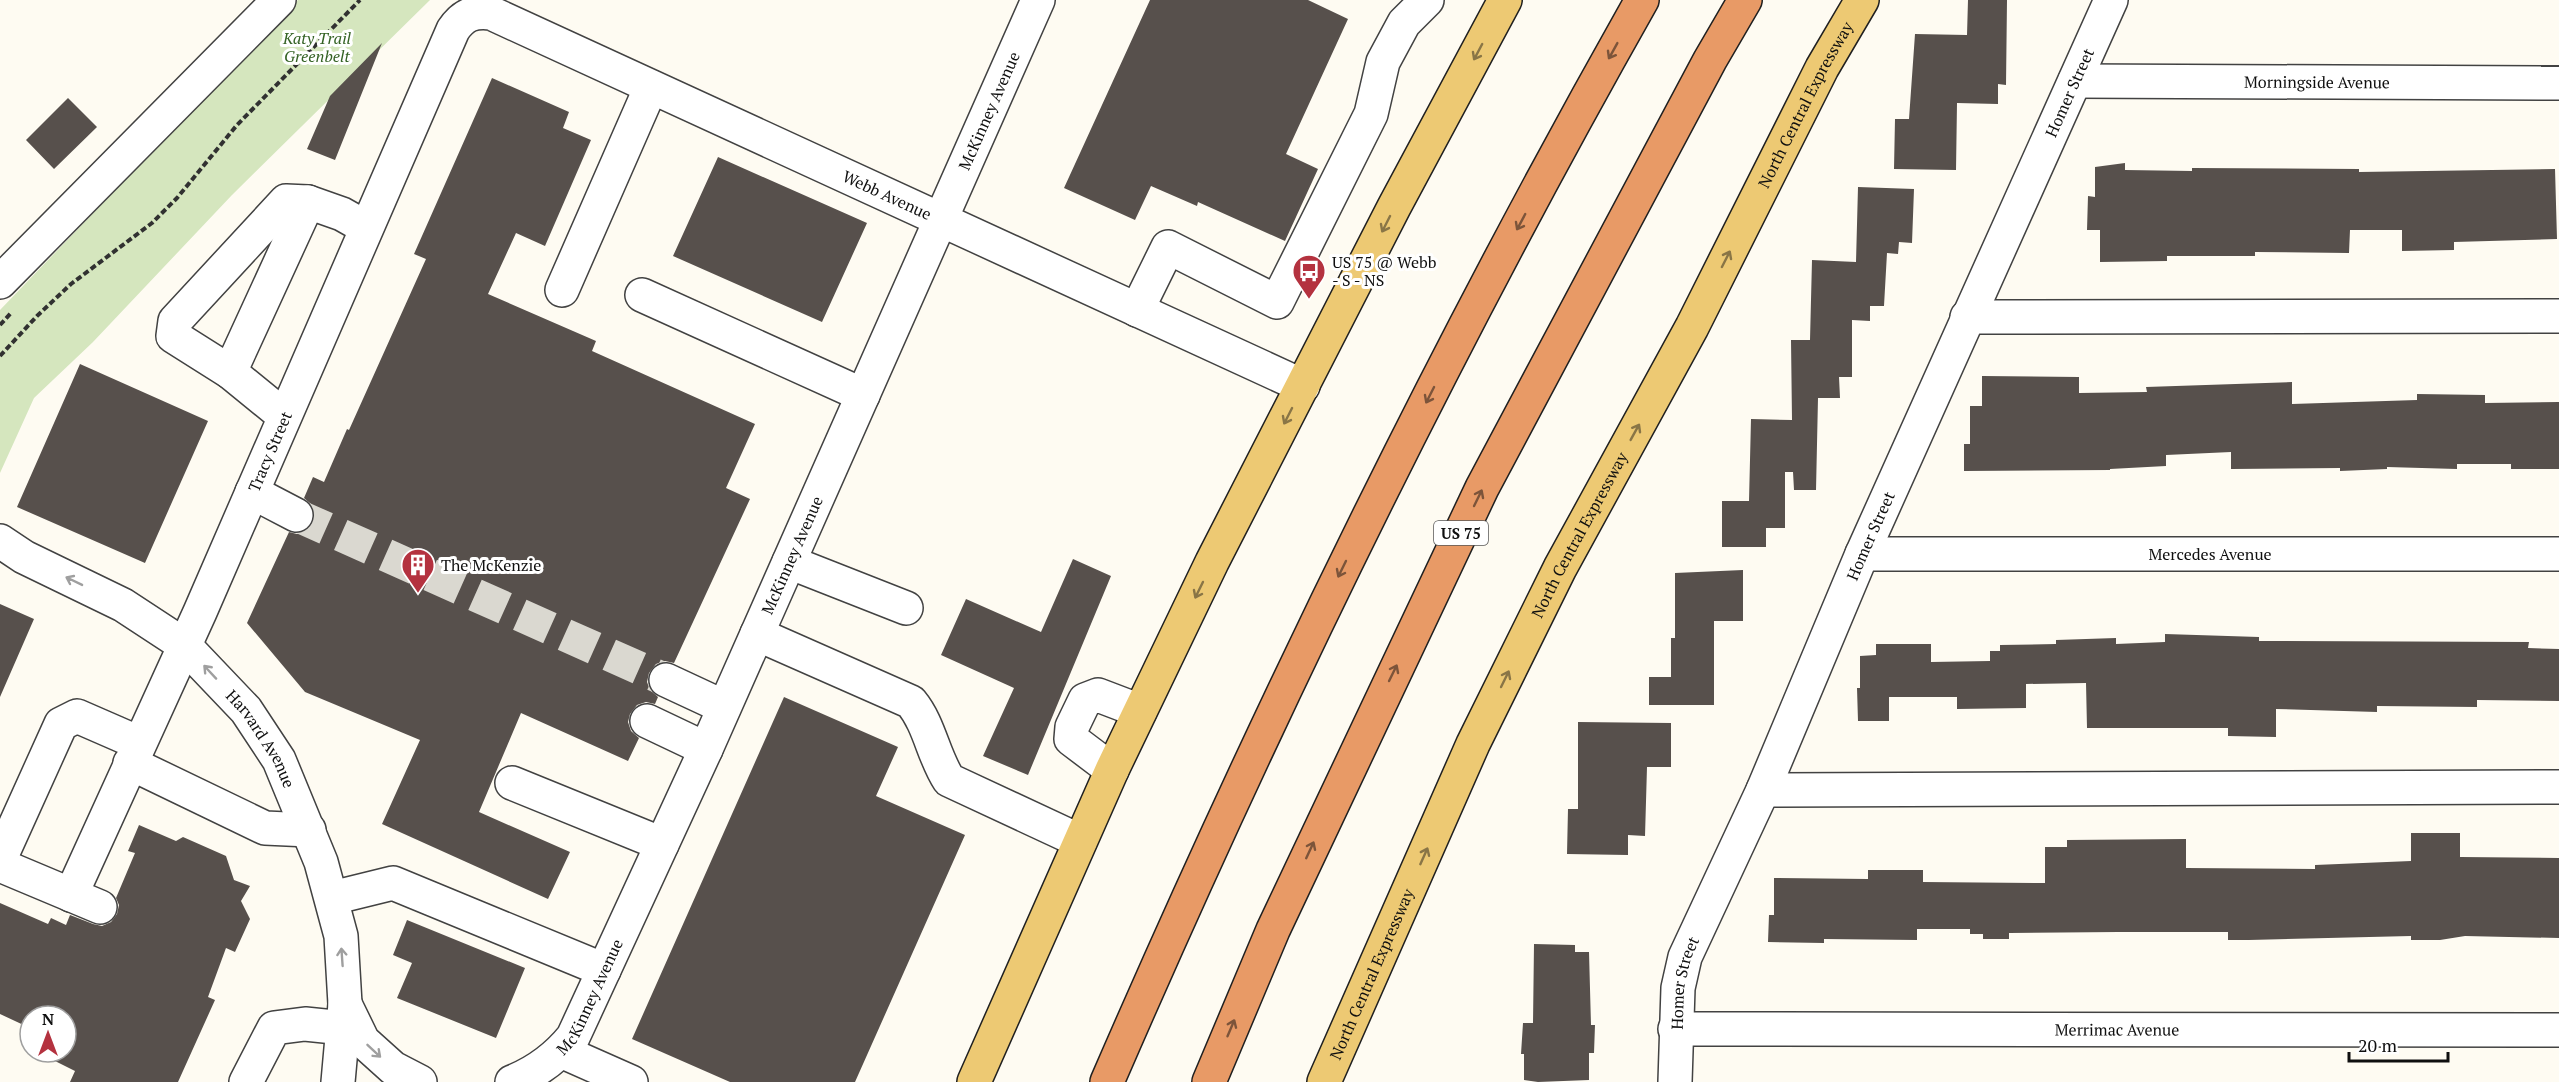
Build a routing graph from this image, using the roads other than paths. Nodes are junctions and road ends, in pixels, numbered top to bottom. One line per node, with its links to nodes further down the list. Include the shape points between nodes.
1 (279, 0): 16 (street)
2 (1038, 0): 14 (street, McKinney Avenue)
3 (1427, 0): 19 (street, via 1404,23 1383,62 1371,114 1277,302 1168,247)
4 (1505, 0): 23 (main road, one-way to 23)
5 (1642, 0): 61 (highway, one-way to 61, via 1446,363 1342,569)
6 (1745, 0): 62 (highway, US 75, one-way to 6, via 1273,930 1482,488)
7 (1862, 0): 63 (main road, North Central Expressway, one-way to 7, via 1473,744 1550,589 1692,327 1822,69)
8 (2111, 0): 10 (street, Homer Street)
9 (473, 7): 12 (street, Webb Avenue); 15 (street, Tracy Street, via 453,30)
10 (2075, 81): 11 (street, Morningside Avenue); 21 (street, Homer Street)
11 (2559, 83)
12 (651, 87): 14 (street, Webb Avenue); 17 (street)
13 (308, 202): 15 (street); 22 (street); 22 (street, via 286,201 175,321 173,336)
14 (940, 219): 19 (street, Webb Avenue); 24 (street, McKinney Avenue)
15 (365, 226): 25 (street, Tracy Street)
16 (0, 282)
17 (562, 290)
18 (642, 295): 24 (street)
19 (1137, 310): 23 (street, Webb Avenue)
20 (2559, 316): 21 (street)
21 (1967, 317): 29 (street, Homer Street)
22 (230, 372): 25 (street)
23 (1303, 386): 37 (main road, one-way to 37)
24 (863, 395): 31 (street, McKinney Avenue)
25 (284, 416): 26 (street, Tracy Street)
26 (252, 492): 27 (street); 34 (street, Tracy Street)
27 (296, 514)
28 (8, 551): 34 (street, Harvard Avenue, one-way to 28, via 123,605)
29 (1862, 554): 30 (street, Mercedes Avenue); 44 (street, Homer Street)
30 (2559, 554)
31 (789, 562): 32 (street); 33 (street, McKinney Avenue)
32 (906, 609)
33 (757, 634): 36 (street, McKinney Avenue); 46 (street, via 910,702 922,716 949,780)
34 (184, 645): 40 (street, Tracy Street); 45 (street, Harvard Avenue, one-way to 34, via 279,760 246,710)
35 (666, 680): 36 (street)
36 (724, 707): 39 (street, McKinney Avenue)
37 (1140, 711): 41 (main road); 41 (street, via 1098,695 1084,700 1072,727 1071,740)
38 (647, 721): 39 (street)
39 (706, 749): 47 (street, McKinney Avenue)
40 (134, 753): 45 (street, via 265,828); 48 (street, via 77,716 61,724); 49 (street, Tracy Street, via 86,901)
41 (1112, 770): 46 (main road)
42 (512, 783): 47 (street)
43 (2559, 787): 44 (street)
44 (1763, 790): 52 (street, Homer Street, via 1685,957)
45 (309, 830): 50 (street, Harvard Avenue)
46 (1080, 841): 60 (main road)
47 (662, 844): 51 (street, McKinney Avenue)
48 (0, 859)
49 (0, 865)
50 (332, 898): 51 (street, via 393,883); 54 (street, Harvard Avenue, one-way to 50, via 341,936)
51 (604, 970): 55 (street, McKinney Avenue, via 573,1037)
52 (1675, 1029): 53 (street, Merrimac Avenue); 64 (street, Homer Street)
53 (2559, 1030)
54 (342, 1043): 57 (street, via 305,1024 274,1028); 58 (street, one-way to 58, via 363,1041 393,1068)
55 (561, 1051): 56 (street, McKinney Avenue); 59 (street)
56 (523, 1080)
57 (246, 1082)
58 (420, 1082)
59 (631, 1082)
60 (974, 1082)
61 (1107, 1082)
62 (1209, 1082)
63 (1324, 1082)
64 (1675, 1082)

